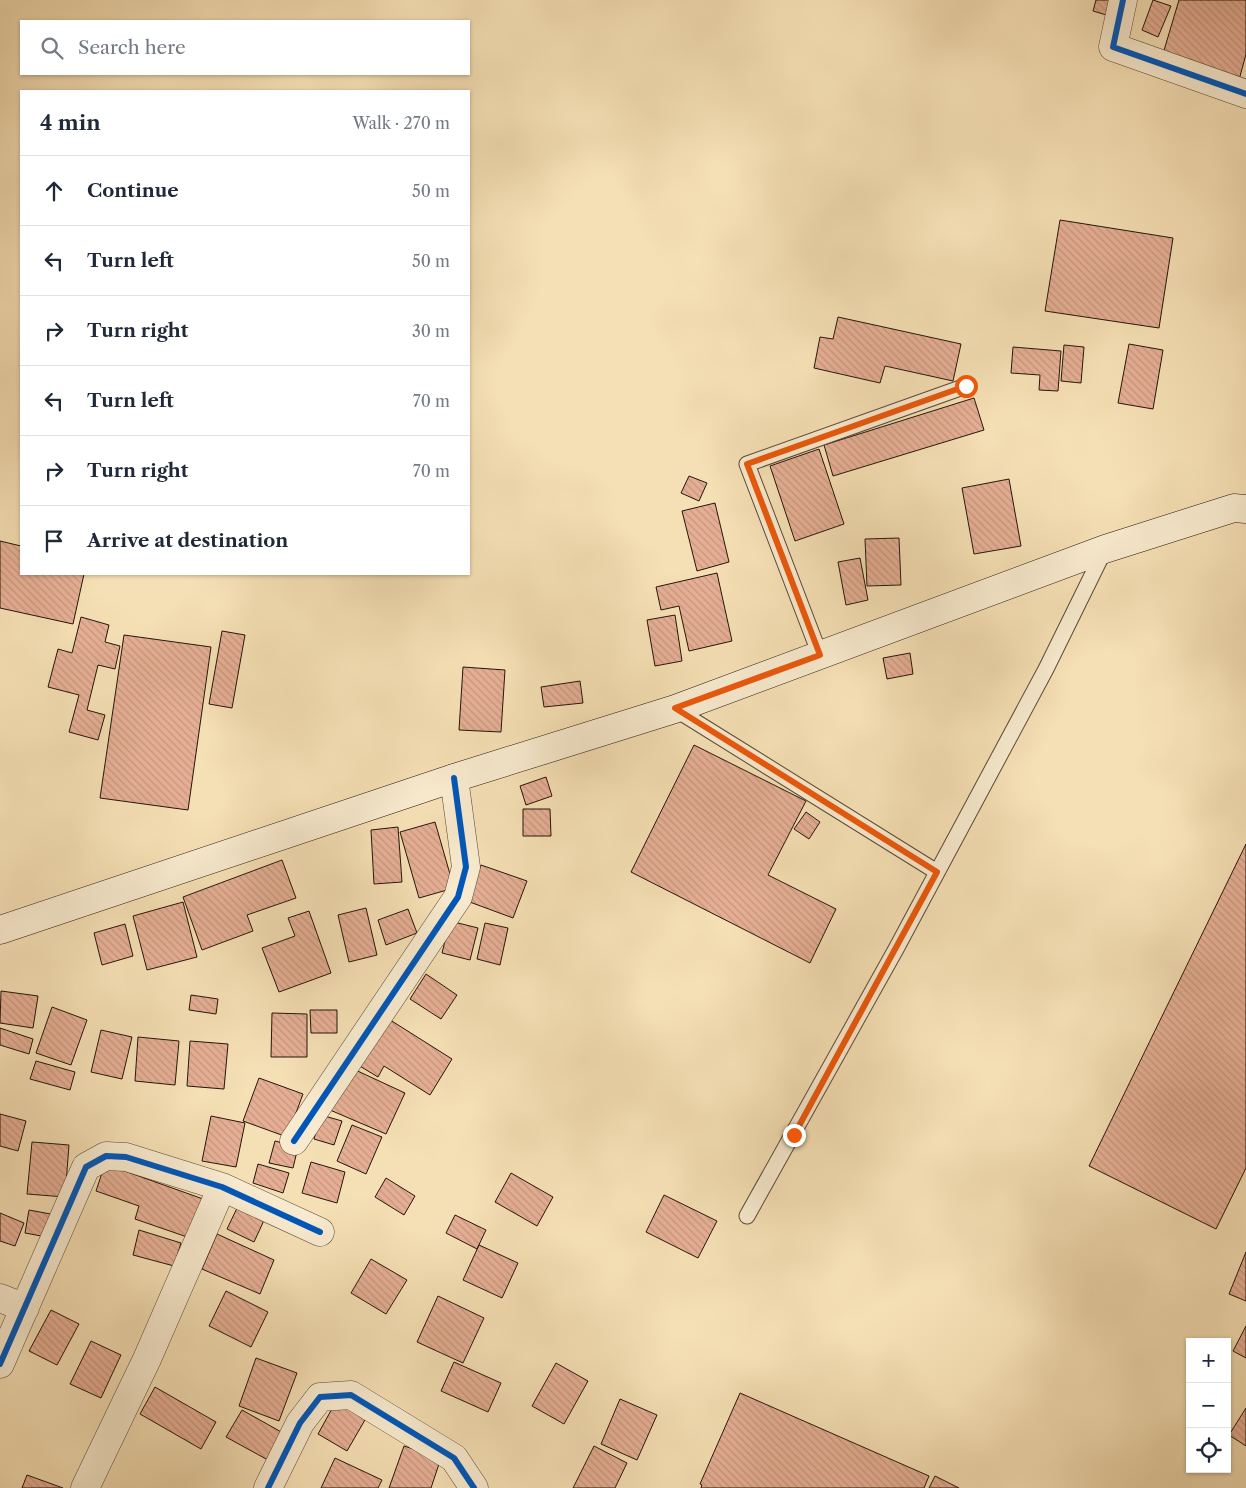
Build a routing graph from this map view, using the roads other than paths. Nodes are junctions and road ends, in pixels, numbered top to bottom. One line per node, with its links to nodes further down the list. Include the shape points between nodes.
1 (1123, 0): 2 (street, via 1112,47)
2 (1246, 94)
3 (966, 386): 6 (lane, via 747,464)
4 (1246, 509): 5 (street, via 1234,508)
5 (1105, 549): 6 (street); 9 (lane, via 1046,669)
6 (820, 655): 7 (street)
7 (675, 708): 8 (street); 9 (lane)
8 (454, 778): 10 (street); 11 (street, via 466,867 458,897)
9 (937, 872): 13 (lane)
10 (0, 930)
11 (294, 1141)
12 (222, 1186): 14 (street); 16 (street, via 126,1157 106,1156 86,1167); 18 (street, via 147,1359)
13 (747, 1216)
14 (320, 1232)
15 (0, 1298): 16 (street)
16 (25, 1308): 17 (street)
17 (0, 1364)
18 (86, 1488)
19 (268, 1488): 20 (street, via 300,1423 320,1397 351,1396 454,1458)
20 (474, 1488)

